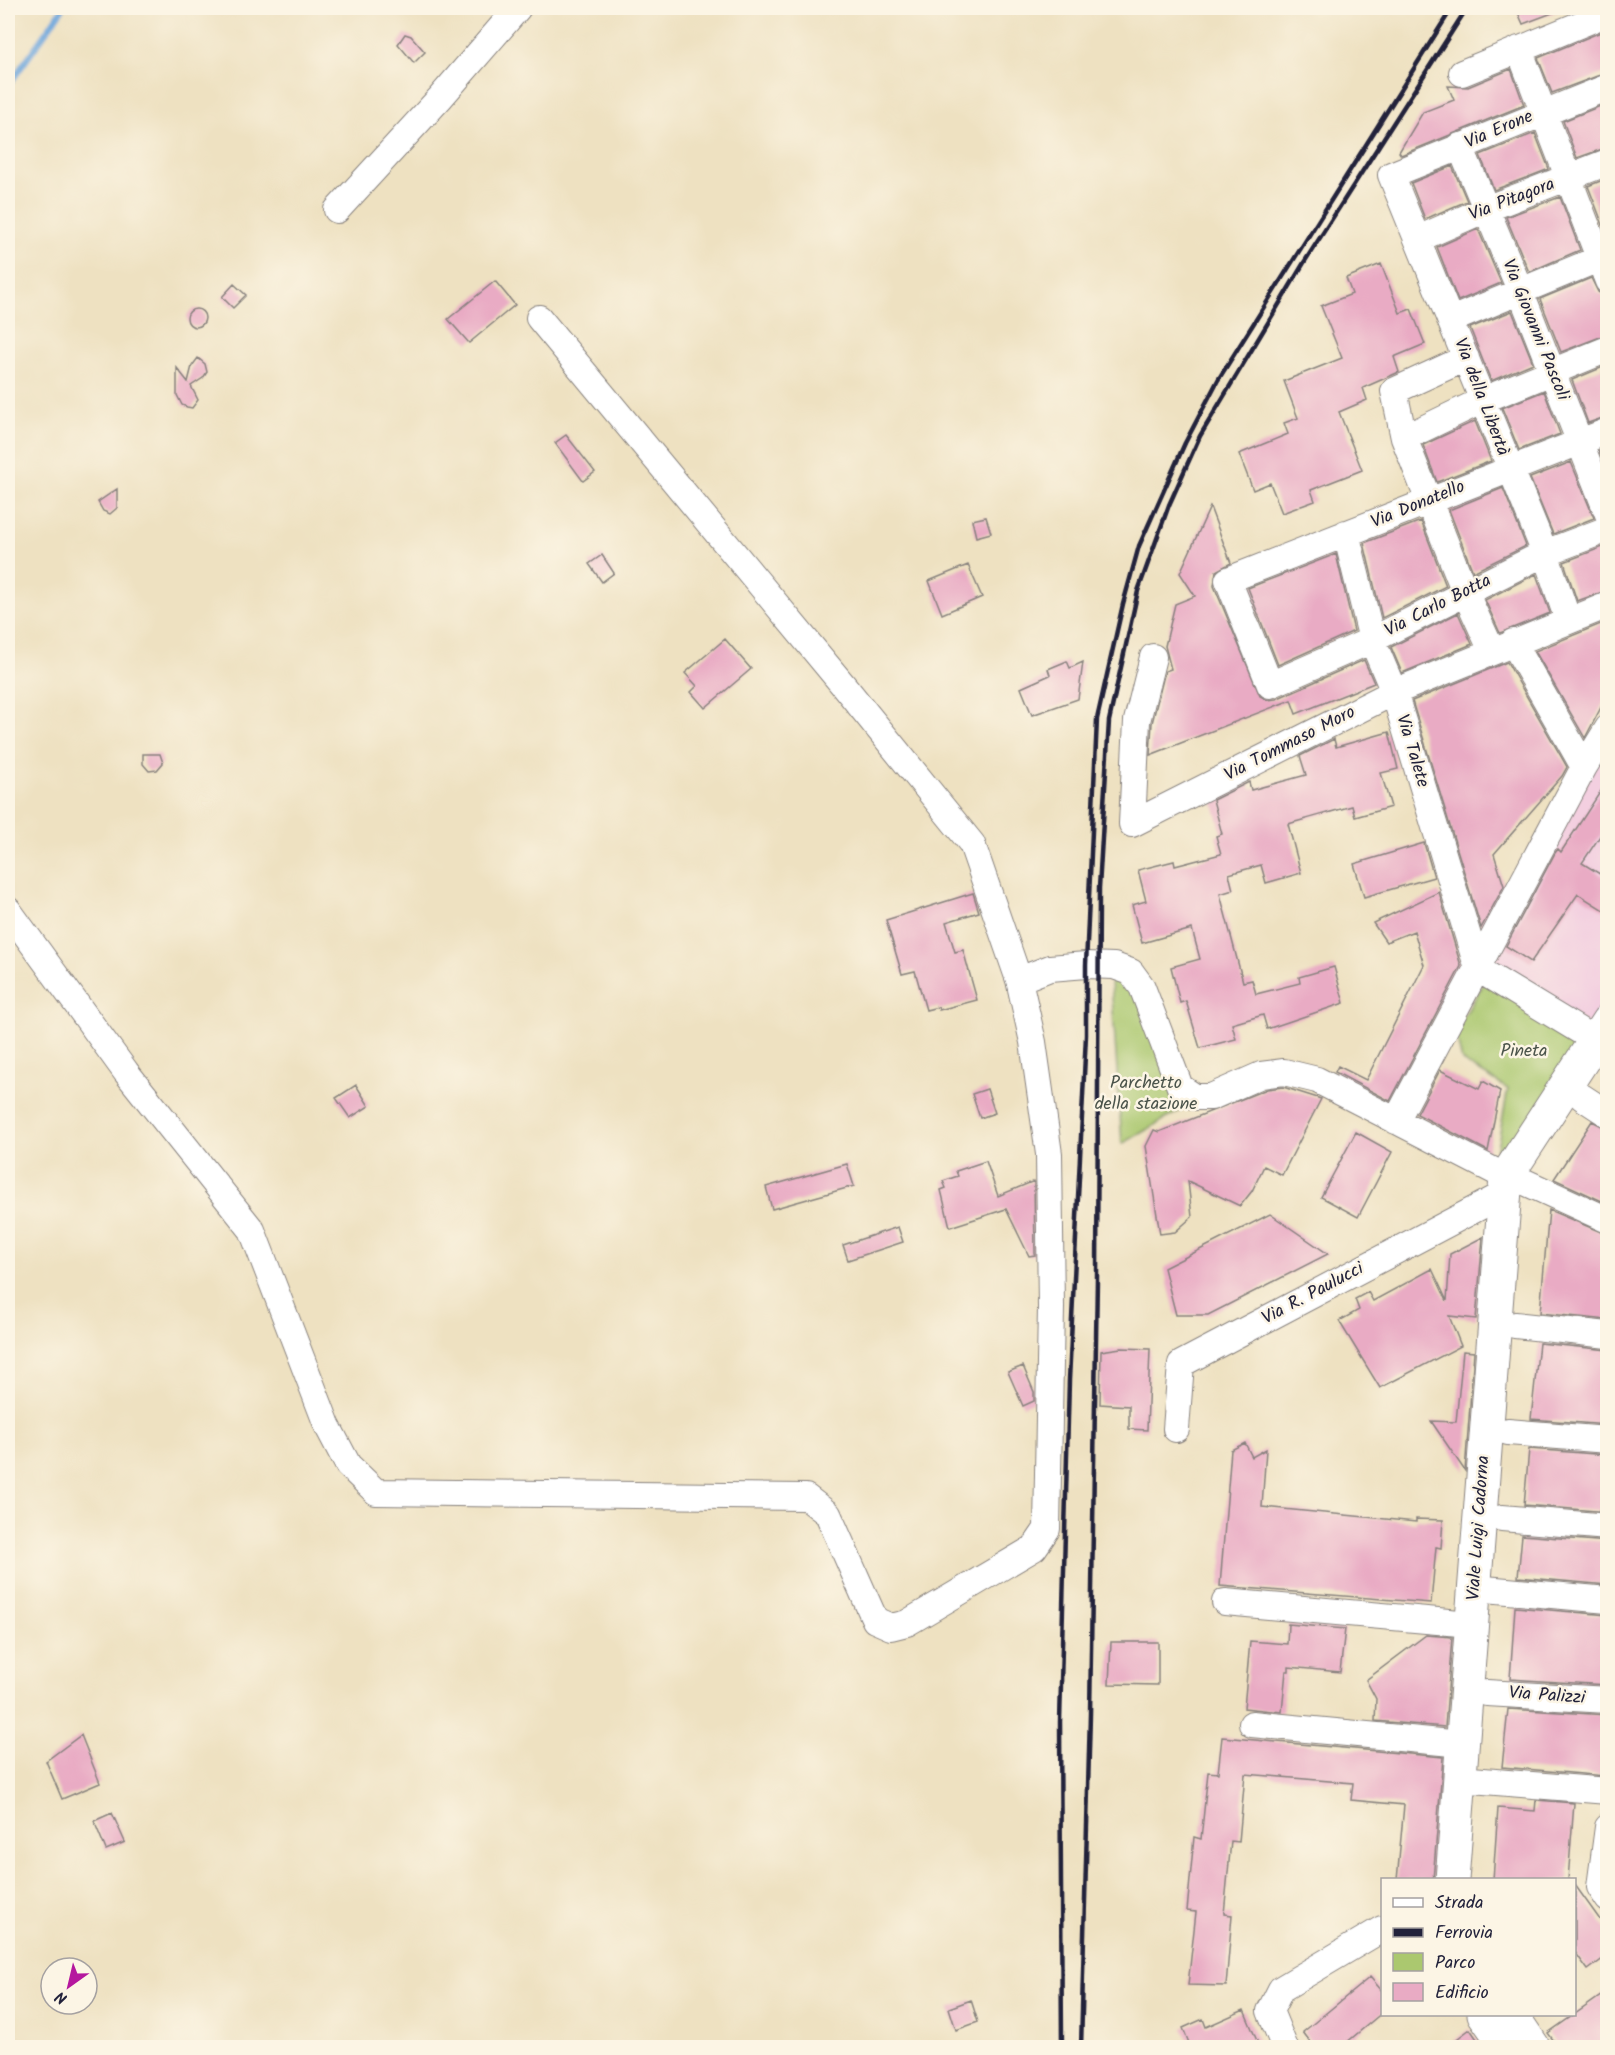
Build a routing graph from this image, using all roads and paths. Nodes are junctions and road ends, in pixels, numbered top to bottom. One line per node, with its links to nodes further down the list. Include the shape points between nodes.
1 (518, 8): 12 (street)
2 (1608, 13): 3 (street)
3 (1519, 49): 4 (street); 6 (street)
4 (1462, 73)
5 (1608, 87): 6 (street, Via Erone)
6 (1542, 112): 7 (street, Via Erone); 10 (street)
7 (1460, 146): 9 (street, Via Erone); 11 (street, Via Giovanni Pascoli)
8 (1608, 162): 10 (street, Via Pitagora)
9 (1391, 175): 13 (street, Via della Libertà)
10 (1568, 178): 11 (street, Via Pitagora); 14 (street)
11 (1486, 209): 13 (street, Via Pitagora); 15 (street, Via Giovanni Pascoli)
12 (337, 210)
13 (1418, 239): 17 (street, Via della Libertà)
14 (1604, 265): 15 (street)
15 (1520, 290): 17 (street); 20 (street, Via Giovanni Pascoli)
16 (539, 318): 43 (street, via 972,844)
17 (1451, 320): 19 (street, Via della Libertà)
18 (1608, 349): 20 (street)
19 (1466, 358): 21 (street, Via della Libertà); 23 (street, via 1394,391)
20 (1551, 373): 21 (street); 24 (street, Via Giovanni Pascoli)
21 (1483, 400): 23 (street); 25 (street, Via della Libertà)
22 (1608, 431): 24 (street, Via Donatello)
23 (1404, 438): 26 (street)
24 (1580, 443): 25 (street, Via Donatello); 27 (street, Via Giovanni Pascoli)
25 (1509, 468): 26 (street, Via Donatello); 30 (street, Via della Libertà)
26 (1429, 499): 29 (street, Via Donatello); 31 (street)
27 (1608, 514)
28 (1608, 529): 30 (street, Via Carlo Botta)
29 (1346, 533): 34 (street, Via Talete); 37 (street, Via Donatello, via 1228,580)
30 (1545, 553): 31 (street, Via Carlo Botta); 33 (street, Via della Libertà)
31 (1465, 591): 34 (street, Via Carlo Botta); 35 (street)
32 (1608, 605): 33 (street, Via Tommaso Moro)
33 (1568, 620): 35 (street, Via Tommaso Moro)
34 (1372, 640): 37 (street, Via Carlo Botta); 38 (street, Via Talete)
35 (1503, 646): 38 (street, Via Tommaso Moro); 40 (street)
36 (1153, 657): 38 (street, Via Tommaso Moro, via 1137,721 1131,824)
37 (1270, 685)
38 (1394, 692): 42 (street, Via Talete)
39 (1608, 728): 40 (street)
40 (1584, 766): 42 (street)
41 (8, 910): 43 (street, via 126,1072 252,1230 327,1425 348,1465 376,1492 806,1497 828,1514 875,1620 891,1627 907,1623 1034,1548 1047,1529 1049,1154 1033,1042)
42 (1478, 969): 44 (street); 46 (street)
43 (1019, 980): 46 (street, via 1050,968 1086,965 1114,966 1131,972 1142,987 1180,1087 1195,1097 1211,1097 1261,1075 1284,1072 1317,1080)
44 (1603, 1040): 45 (main road); 47 (main road)
45 (1595, 1106): 47 (main road)
46 (1396, 1120): 47 (street)
47 (1512, 1185): 48 (street); 49 (main road, Viale Luigi Cadorna); 51 (street, Via R. Paulucci, via 1181,1364); 56 (main road, Viale Luigi Cadorna)
48 (1605, 1214)
49 (1515, 1325): 50 (street); 52 (main road, Viale Luigi Cadorna)
50 (1608, 1335)
51 (1176, 1429)
52 (1508, 1432): 53 (street); 54 (main road, Viale Luigi Cadorna)
53 (1608, 1440)
54 (1502, 1518): 55 (street); 56 (main road, Viale Luigi Cadorna)
55 (1608, 1527)
56 (1486, 1588): 57 (street); 59 (main road, Viale Luigi Cadorna); 60 (main road, Viale Luigi Cadorna)
57 (1608, 1600)
58 (1225, 1602): 59 (street)
59 (1471, 1624): 63 (main road, Viale Luigi Cadorna)
60 (1487, 1693): 61 (street, Via Palizzi); 64 (main road, Viale Luigi Cadorna)
61 (1608, 1700)
62 (1252, 1724): 63 (street)
63 (1462, 1744): 64 (main road, Viale Luigi Cadorna)
64 (1470, 1780): 65 (street); 67 (main road, Viale Luigi Cadorna); 68 (main road, Viale Luigi Cadorna)
65 (1608, 1791)
66 (1608, 1827): 69 (street, via 1600,1887)
67 (1452, 1878)
68 (1472, 1878)
69 (1608, 1899)
70 (1381, 1930): 73 (street, via 1281,1989 1270,2012)
71 (1485, 2016): 74 (main road)
72 (1512, 2016): 75 (main road)
73 (1285, 2048)
74 (1508, 2048)
75 (1534, 2048)

